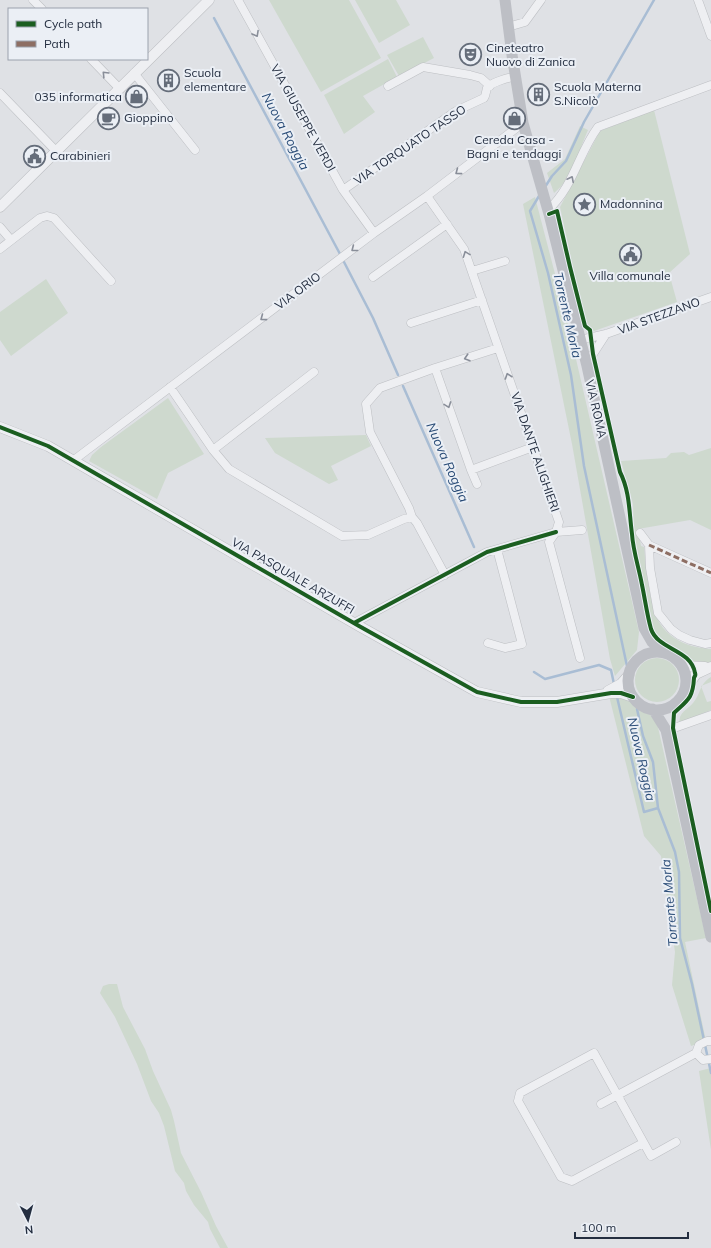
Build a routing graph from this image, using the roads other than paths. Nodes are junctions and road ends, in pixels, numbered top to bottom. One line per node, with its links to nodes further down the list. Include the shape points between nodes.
1 (33, 0): 7 (street)
2 (209, 0): 10 (street)
3 (238, 0): 23 (street, VIA GIUSEPPE VERDI, one-way to 23)
4 (505, 0): 8 (main road, VIA ROMA)
5 (541, 0): 8 (street, via 524,22)
6 (698, 0): 9 (street)
7 (41, 8)
8 (508, 27): 14 (main road, VIA ROMA)
9 (711, 36)
10 (148, 59)
11 (92, 60): 18 (street, one-way to 11)
12 (147, 60): 13 (street)
13 (134, 73): 18 (street); 21 (street)
14 (515, 77): 17 (street, VIA TORQUATO TASSO, via 506,78); 20 (main road, VIA ROMA)
15 (711, 85): 25 (street, one-way to 15, via 557,202 565,191 598,127)
16 (388, 86): 17 (street, via 423,67 482,78)
17 (490, 86): 23 (street, VIA TORQUATO TASSO, via 484,98 456,111)
18 (119, 88): 22 (street)
19 (1, 96): 22 (street)
20 (523, 123): 24 (street, VIA ORIO, one-way to 24); 25 (main road, VIA ROMA)
21 (195, 150)
22 (56, 151): 26 (street)
23 (343, 190): 29 (street, VIA GIUSEPPE VERDI)
24 (427, 196): 27 (street, VIA DANTE ALIGHIERI); 29 (street, VIA ORIO)
25 (547, 205): 40 (main road, VIA ROMA)
26 (0, 207)
27 (447, 224): 33 (street, VIA DANTE ALIGHIERI, one-way to 27, via 464,249); 34 (street)
28 (0, 227): 30 (street)
29 (374, 234): 45 (street, VIA ORIO, one-way to 45)
30 (11, 240): 31 (street); 35 (street, via 40,218 54,218)
31 (0, 249)
32 (505, 262): 33 (street)
33 (472, 271): 37 (street, VIA DANTE ALIGHIERI)
34 (373, 277)
35 (111, 281)
36 (711, 297): 39 (street, VIA STEZZANO)
37 (482, 300): 38 (street); 41 (street, VIA DANTE ALIGHIERI)
38 (411, 323)
39 (606, 334): 40 (street, VIA STEZZANO); 42 (street, VIA STEZZANO)
40 (580, 340): 42 (main road, VIA ROMA)
41 (498, 348): 43 (street, one-way to 43); 47 (street, VIA DANTE ALIGHIERI, one-way to 41)
42 (587, 366): 61 (main road, VIA ROMA)
43 (435, 368): 50 (street, one-way to 50); 52 (street, via 380,388 366,404 370,432)
44 (314, 372): 48 (street)
45 (170, 387): 48 (street); 49 (street, VIA ORIO)
46 (0, 427): 49 (street, VIA PASQUALE ARZUFFI, via 48,446)
47 (532, 447): 50 (street); 54 (street, VIA DANTE ALIGHIERI, via 559,522)
48 (213, 450): 52 (street, via 228,469 342,536 368,535)
49 (74, 460): 60 (street, VIA PASQUALE ARZUFFI)
50 (471, 470): 51 (street)
51 (477, 484)
52 (412, 517): 59 (street)
53 (582, 530): 54 (street)
54 (556, 532): 57 (street); 66 (street, VIA DANTE ALIGHIERI, via 549,542)
55 (640, 533): 56 (street)
56 (649, 545): 58 (street); 63 (street, via 650,568 658,613 679,635 705,644)
57 (497, 549): 59 (street); 62 (street, via 522,644 505,648)
58 (711, 573)
59 (445, 575): 60 (street)
60 (354, 623): 71 (street, VIA PASQUALE ARZUFFI, via 477,692 521,702 557,702)
61 (644, 628): 64 (main road, VIA ROMA, via 652,642); 65 (main road, VIA ROMA)
62 (488, 643)
63 (711, 643)
64 (664, 652): 65 (main road); 67 (main road, VIA ROMA, via 678,660)
65 (642, 656): 69 (main road, via 636,661)
66 (580, 658)
67 (682, 666): 68 (street); 70 (main road, via 687,680)
68 (710, 667): 70 (street, via 696,674)
69 (629, 675): 71 (street, VIA PASQUALE ARZUFFI, via 618,686); 72 (main road)
70 (686, 688): 73 (main road, via 679,701)
71 (602, 694): 72 (street, VIA PASQUALE ARZUFFI, via 621,693)
72 (633, 697): 74 (main road, via 638,703)
73 (673, 705): 74 (main road, via 660,710); 77 (main road)
74 (653, 709): 77 (main road)
75 (711, 715): 76 (street)
76 (677, 727)
77 (666, 730): 78 (main road)
78 (711, 937)
79 (709, 1041): 80 (street, via 699,1045)
80 (696, 1053): 81 (street); 82 (street)
81 (707, 1059)
82 (617, 1095): 83 (street); 85 (street); 85 (street, via 594,1052 520,1093 518,1101 561,1177 572,1181)
83 (601, 1104)
84 (676, 1142): 85 (street, via 651,1156)
85 (643, 1143)

